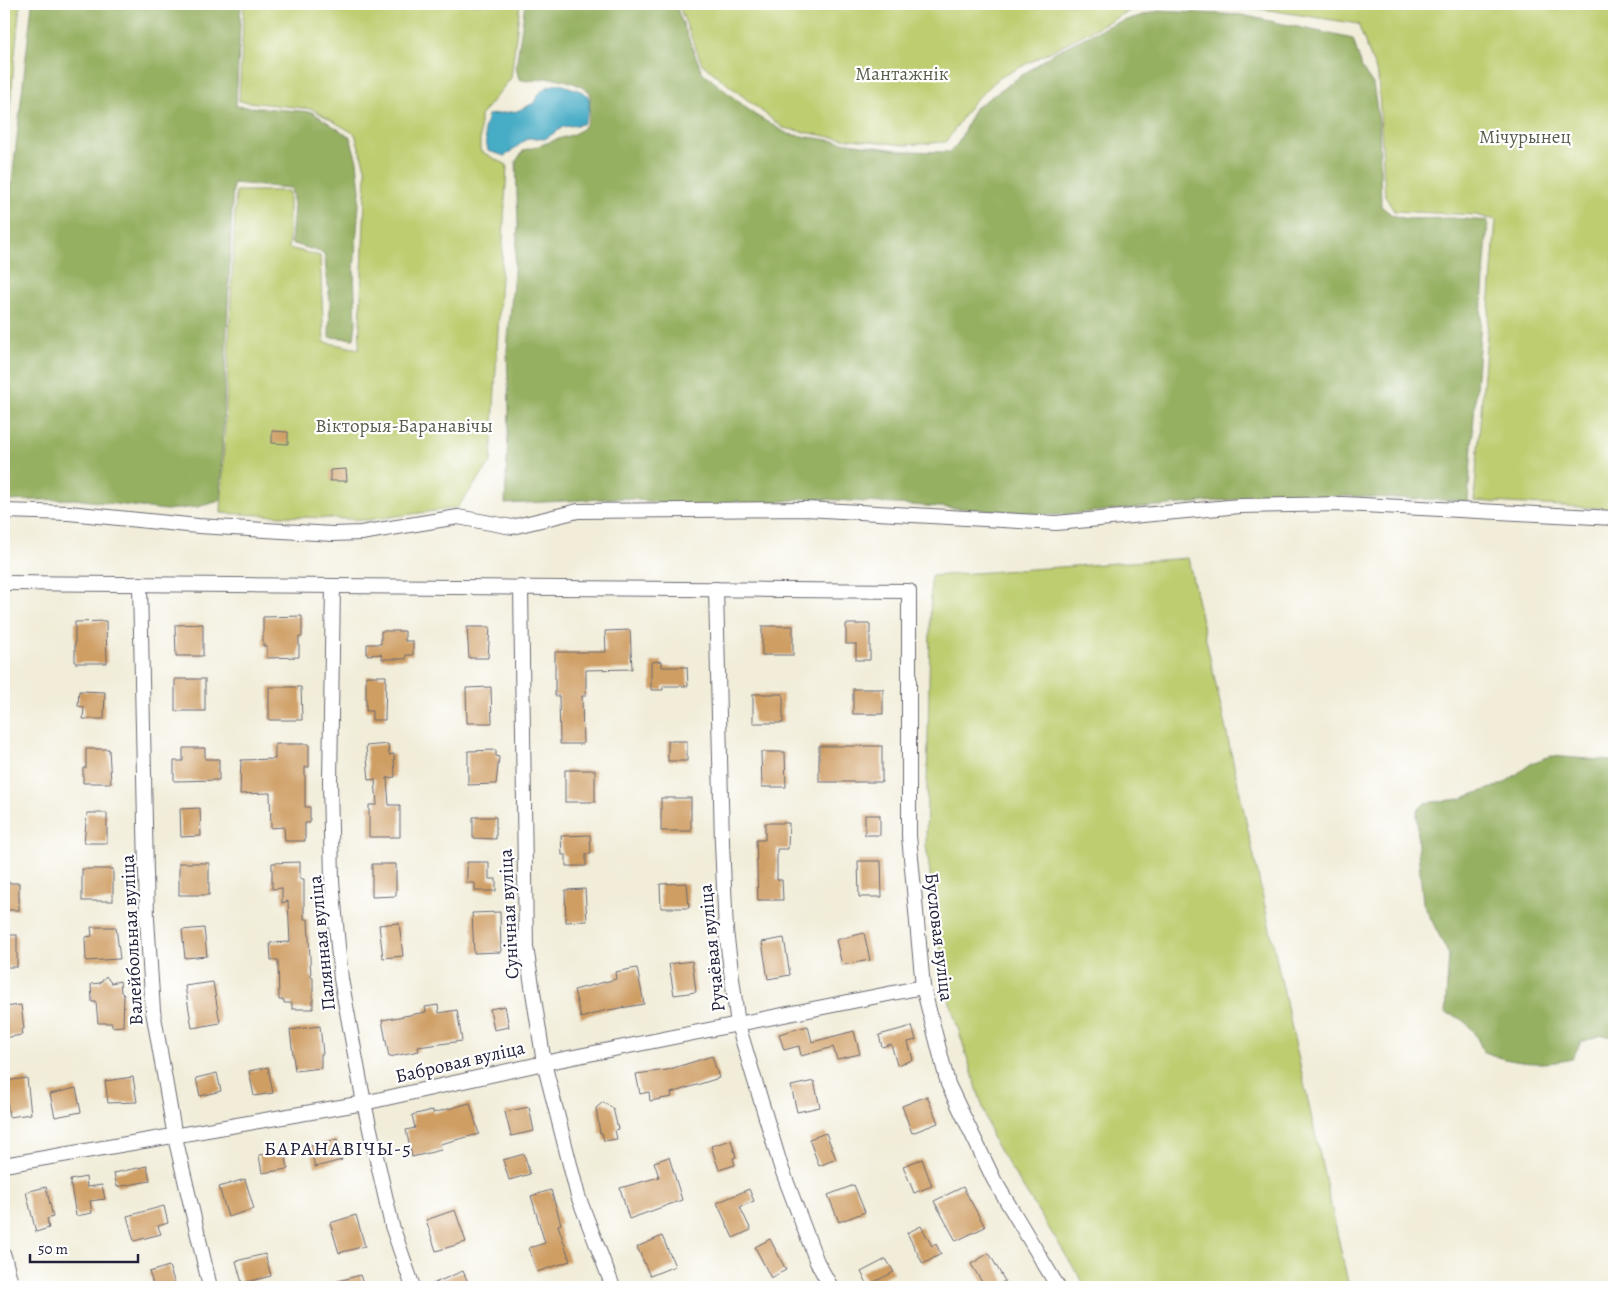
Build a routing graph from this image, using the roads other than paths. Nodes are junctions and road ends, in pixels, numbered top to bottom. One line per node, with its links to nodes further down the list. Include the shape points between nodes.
1 (4, 511): 2 (street, via 69,513 198,526 333,534 361,533 458,517 512,527 578,511 806,509 1056,523 1240,506 1343,504)
2 (1614, 518)
3 (4, 583): 4 (street)
4 (140, 584): 5 (street); 12 (street, Валейбольная вуліца, via 147,919 153,1011)
5 (333, 586): 6 (street); 11 (street, Палянная вуліца, via 332,881 341,979)
6 (521, 587): 7 (street); 10 (street, Сунічная вуліца, via 526,947)
7 (716, 589): 8 (street, Бусловая вуліца, via 909,591 909,836); 9 (street, Ручаёвая вуліца, via 726,931)
8 (923, 987): 9 (street, Бабровая вуліца); 20 (street, Бусловая вуліца, via 948,1084 994,1180)
9 (738, 1025): 10 (street, Бабровая вуліца); 19 (street, Ручаёвая вуліца, via 781,1168 818,1262)
10 (544, 1062): 11 (street, Бабровая вуліца); 18 (street, Сунічная вуліца, via 578,1196)
11 (364, 1103): 12 (street, Бабровая вуліца); 17 (street, Палянная вуліца, via 392,1226)
12 (175, 1136): 13 (street, Бабровая вуліца); 16 (street, Валейбольная вуліца)
13 (4, 1165)
14 (4, 1256): 15 (street)
15 (12, 1287)
16 (210, 1287)
17 (413, 1287)
18 (613, 1287)
19 (832, 1287)
20 (1058, 1287)

